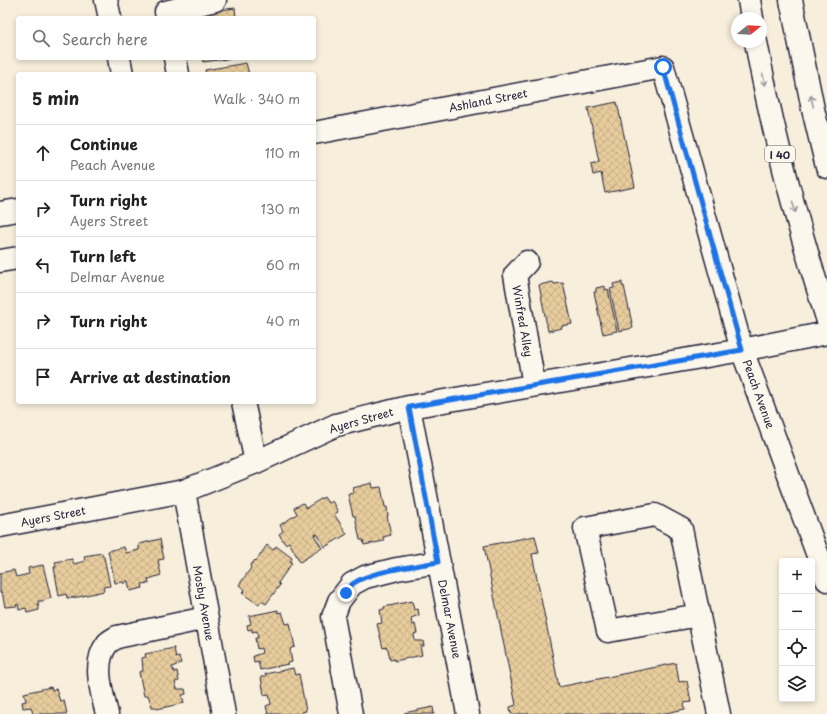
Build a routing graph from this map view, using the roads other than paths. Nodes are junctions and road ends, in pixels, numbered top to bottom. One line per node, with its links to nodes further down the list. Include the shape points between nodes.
1 (106, 0): 7 (main road)
2 (216, 0): 5 (main road)
3 (749, 0): 6 (main road)
4 (791, 0): 15 (main road, one-way to 4)
5 (166, 10)
6 (751, 12)
7 (110, 16)
8 (757, 48): 21 (main road, I 40, one-way to 21, via 788,185)
9 (119, 60): 12 (main road)
10 (175, 60): 13 (main road)
11 (663, 67): 14 (main road, Ashland Street); 23 (main road, Peach Avenue)
12 (122, 72)
13 (178, 72)
14 (316, 133)
15 (827, 166)
16 (16, 210): 17 (main road)
17 (0, 213)
18 (16, 258): 19 (main road)
19 (0, 261)
20 (527, 262): 24 (main road, Winfred Alley, via 515,275)
21 (827, 318)
22 (827, 333): 23 (main road, Ayers Street)
23 (742, 350): 24 (main road, Ayers Street); 31 (main road, Peach Avenue)
24 (534, 385): 26 (main road, Ayers Street)
25 (243, 404): 27 (main road)
26 (409, 407): 27 (main road, Ayers Street, via 336,425); 30 (main road, Delmar Avenue)
27 (256, 462): 28 (main road, Ayers Street)
28 (184, 491): 29 (main road, Ayers Street); 33 (main road, Mosby Avenue)
29 (0, 526)
30 (438, 562): 36 (main road, via 365,577 352,584 339,601 333,617); 37 (main road, Delmar Avenue)
31 (827, 580)
32 (699, 615): 32 (main road, via 682,529 655,515 585,528 608,631); 38 (main road)
33 (206, 618): 34 (main road, via 117,637 107,643 100,659 98,676); 35 (main road, Mosby Avenue)
34 (106, 714)
35 (224, 714)
36 (351, 714)
37 (468, 714)
38 (718, 714)

